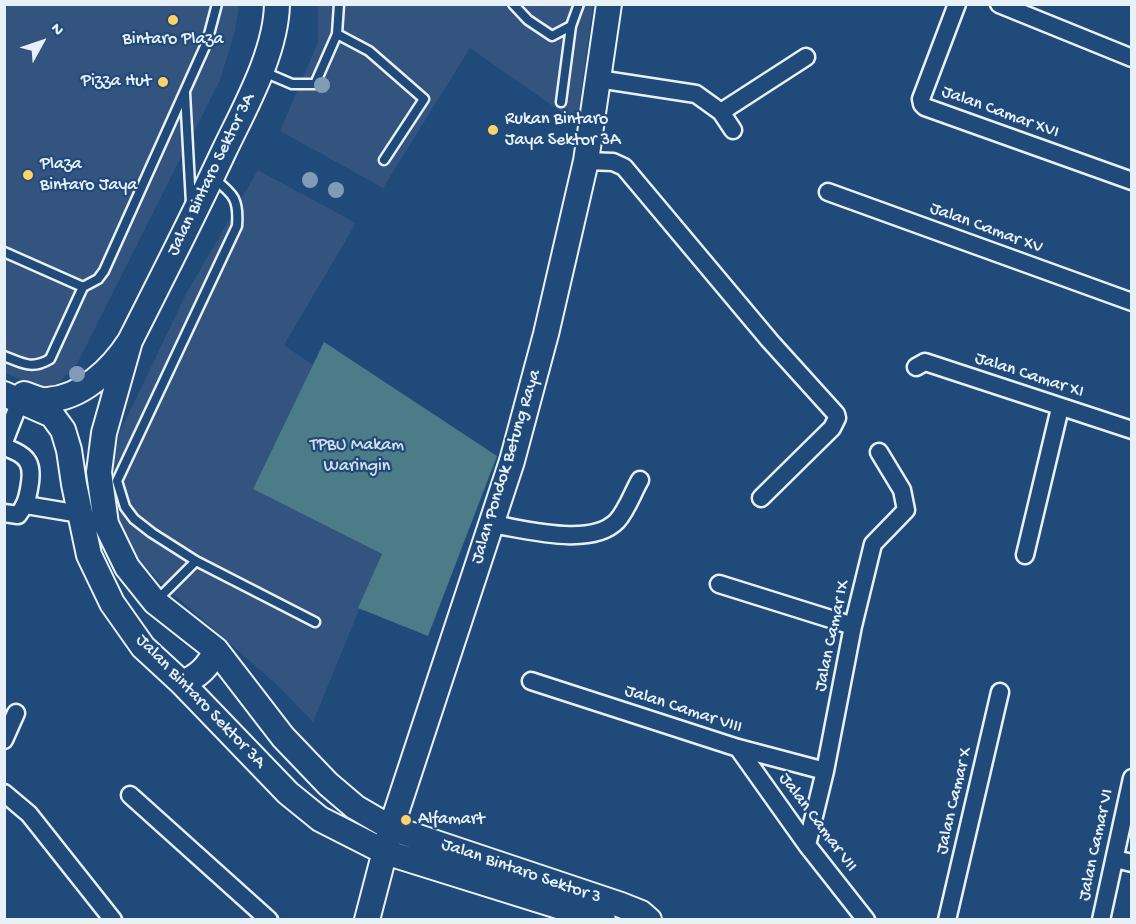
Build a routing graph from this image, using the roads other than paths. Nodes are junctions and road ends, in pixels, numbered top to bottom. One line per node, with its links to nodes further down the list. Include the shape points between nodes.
1 (217, 4): 15 (lane, via 207,42)
2 (277, 4): 13 (main road, Jalan Bintaro Sektor 3A)
3 (339, 4): 10 (lane)
4 (513, 4): 9 (lane, via 552,36)
5 (579, 4): 9 (lane)
6 (609, 4): 14 (main road, Jalan Pondok Betung Raya)
7 (957, 4): 22 (street, Jalan Camar XVI, via 922,104)
8 (999, 4): 12 (street)
9 (571, 26): 16 (lane)
10 (337, 34): 13 (lane, via 315,84 292,84); 19 (lane, via 369,51 424,99)
11 (806, 57): 17 (street)
12 (1131, 58)
13 (262, 72): 21 (main road, Jalan Bintaro Sektor 3A)
14 (598, 79): 17 (street, via 696,94); 20 (main road, Jalan Pondok Betung Raya)
15 (185, 89): 24 (lane); 26 (lane, via 104,271)
16 (561, 102)
17 (721, 112): 18 (street)
18 (733, 130)
19 (384, 160)
20 (586, 161): 38 (street, via 613,162 624,167 836,414 832,428); 42 (main road, Jalan Pondok Betung Raya, via 546,334)
21 (211, 178): 24 (main road, Jalan Bintaro Sektor 3A); 44 (lane, via 230,191 238,207 237,226 117,482 125,507 134,519)
22 (1131, 181)
23 (828, 192): 27 (street, Jalan Camar XV)
24 (192, 218): 28 (main road, Jalan Bintaro Sektor 3A)
25 (4, 252): 26 (lane)
26 (83, 287): 29 (lane, via 50,359 39,366)
27 (1131, 302)
28 (130, 341): 31 (main road, Jalan Bintaro Sektor 3A, via 95,381 63,397 45,400); 46 (main road, Jalan Bintaro Sektor 3A, via 104,433 99,471 106,524 127,567)
29 (4, 356)
30 (916, 367): 32 (street, Jalan Camar XI, via 925,362)
31 (10, 394): 34 (street); 41 (main road, Jalan Bintaro Sektor 3A, via 52,416 63,430)
32 (1060, 408): 33 (street, Jalan Camar XI); 43 (street)
33 (1131, 430)
34 (4, 442)
35 (4, 447): 39 (street, via 26,457 33,472)
36 (879, 452): 48 (street, Jalan Camar IX, via 903,490 906,510 873,544)
37 (640, 480): 42 (street, via 617,520 600,532 578,537)
38 (761, 498)
39 (26, 505): 40 (street, via 18,515); 41 (street)
40 (4, 513)
41 (80, 514): 51 (main road, Jalan Bintaro Sektor 3A, via 89,555 112,603 143,647)
42 (491, 524): 60 (main road, Jalan Pondok Betung Raya)
43 (1025, 555)
44 (196, 561): 46 (lane); 47 (lane)
45 (719, 584): 48 (street)
46 (155, 602): 49 (main road, Jalan Bintaro Sektor 3A)
47 (315, 622)
48 (853, 626): 56 (street, Jalan Camar IX)
49 (216, 650): 51 (main road, via 203,671); 60 (main road, Jalan Bintaro Sektor 3A, via 283,737 328,784 355,807)
50 (531, 681): 55 (street, Jalan Camar VIII)
51 (182, 683): 62 (main road, Jalan Bintaro Sektor 3A, via 288,793 320,819)
52 (1000, 692): 71 (street, Jalan Camar X)
53 (16, 713): 54 (street)
54 (4, 740)
55 (738, 748): 56 (street, Jalan Camar VIII); 61 (street, Jalan Camar VII)
56 (825, 771): 61 (street, Jalan Camar IX)
57 (1131, 778): 63 (street, Jalan Camar VI)
58 (4, 794): 65 (street, via 29,814)
59 (130, 795): 66 (street)
60 (391, 828): 62 (main road, Jalan Pondok Betung Raya); 69 (main road, Jalan Bintaro Sektor 3, via 621,905)
61 (807, 845): 70 (street, Jalan Camar VII)
62 (385, 852): 67 (main road, Jalan Pondok Betung Raya); 68 (main road, Jalan Bintaro Sektor 3)
63 (1115, 859): 64 (street); 72 (street, Jalan Camar VI)
64 (1131, 863)
65 (113, 920)
66 (268, 920)
67 (367, 920)
68 (603, 920)
69 (650, 920)
70 (866, 920)
71 (948, 920)
72 (1101, 920)

